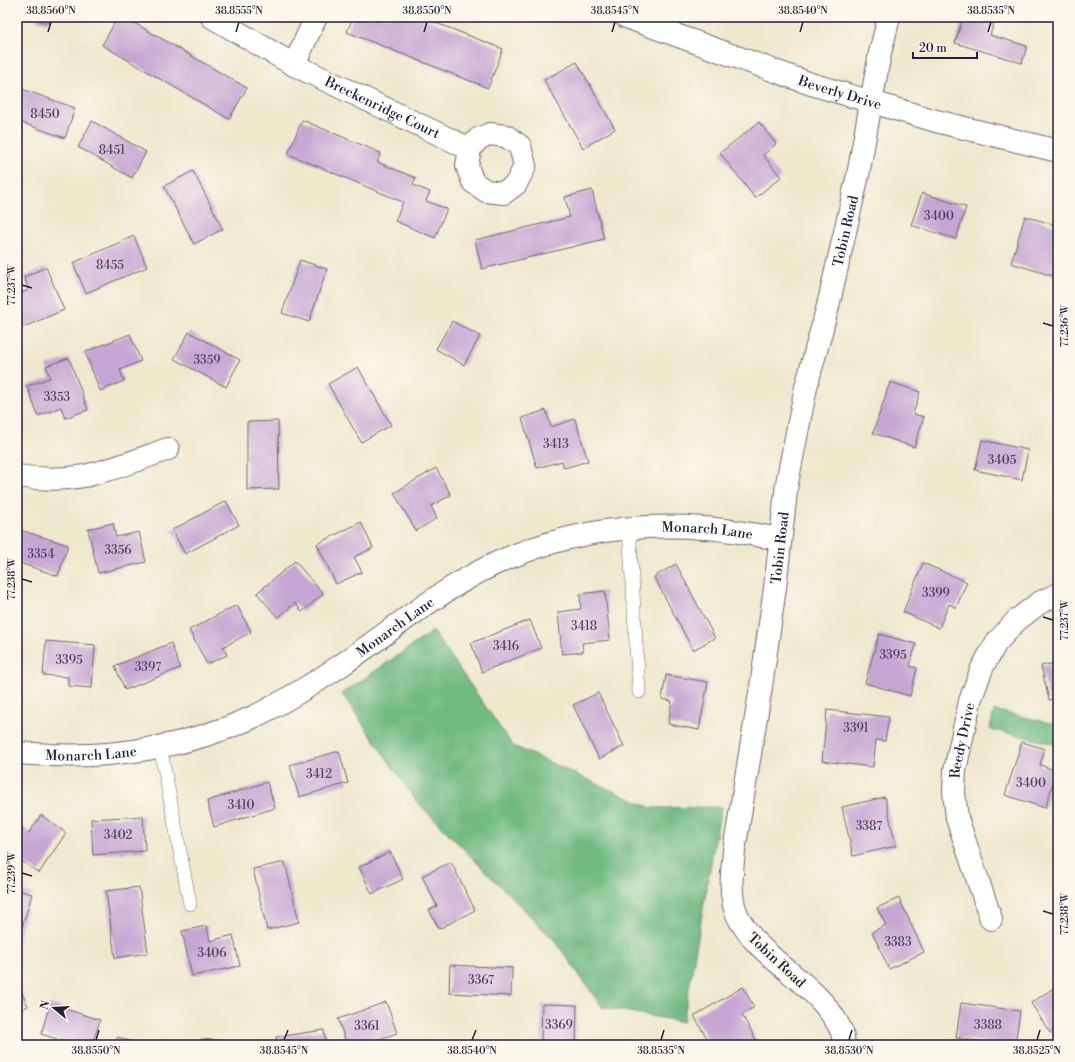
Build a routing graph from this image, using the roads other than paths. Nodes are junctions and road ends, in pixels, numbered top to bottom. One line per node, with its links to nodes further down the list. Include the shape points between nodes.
1 (212, 17): 5 (street, Breckenridge Court)
2 (316, 17): 5 (street)
3 (626, 17): 6 (street, Beverly Drive, via 811,84)
4 (889, 17): 6 (street, Tobin Road)
5 (294, 65): 7 (street, Breckenridge Court)
6 (871, 102): 8 (street, Beverly Drive); 12 (street, Tobin Road, via 858,176 806,387 787,483)
7 (470, 149)
8 (1058, 151)
9 (168, 449): 10 (street, via 99,472 68,478)
10 (17, 476)
11 (629, 528): 12 (street, Monarch Lane, via 704,528); 14 (lane); 15 (street, Monarch Lane, via 562,540 513,556 479,571 435,598 296,694 249,718 216,731)
12 (780, 539): 19 (street, Tobin Road, via 761,687 734,851 733,902 744,928 829,1010 841,1031)
13 (1058, 594): 18 (street, Reedy Drive, via 1039,603 1016,621 996,643 982,668 970,701 954,792 957,818)
14 (639, 692)
15 (160, 746): 16 (street, Monarch Lane, via 120,753 72,756); 17 (lane)
16 (17, 753)
17 (190, 904)
18 (991, 918)
19 (844, 1045)

